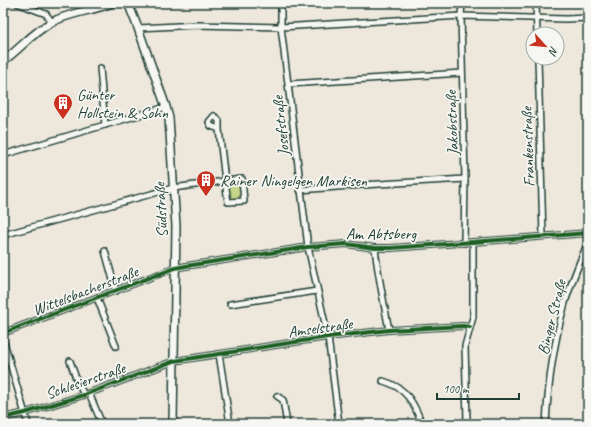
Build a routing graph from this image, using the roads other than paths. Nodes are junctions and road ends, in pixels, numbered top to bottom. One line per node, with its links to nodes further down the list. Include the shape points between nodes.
1 (16, 3): 10 (street, via 46,14)
2 (112, 3): 10 (street)
3 (128, 3): 13 (street, Südstraße)
4 (281, 3): 12 (street, Josefstraße)
5 (462, 3): 7 (street, Jakobstraße)
6 (536, 3): 8 (street)
7 (461, 16): 8 (street); 12 (street); 17 (street, Jakobstraße)
8 (536, 18): 9 (street); 11 (street)
9 (588, 18)
10 (52, 22): 14 (street)
11 (536, 26)
12 (281, 27): 13 (street, via 198,25); 18 (street, Josefstraße)
13 (138, 28): 19 (street, Südstraße)
14 (3, 61)
15 (538, 66): 29 (street, Frankenstraße)
16 (100, 68): 20 (street)
17 (462, 73): 18 (street); 23 (street, Jakobstraße)
18 (288, 84): 26 (street, Josefstraße)
19 (166, 107): 20 (street); 25 (street, Südstraße)
20 (105, 125): 22 (street)
21 (218, 129): 24 (street)
22 (3, 155)
23 (465, 180): 26 (street); 32 (street, Jakobstraße)
24 (225, 181): 24 (street, via 242,179 244,201 228,202); 25 (street)
25 (174, 188): 28 (street); 36 (street, Südstraße)
26 (300, 190): 33 (street, Josefstraße)
27 (588, 233): 29 (street, Am Abtsberg)
28 (3, 235)
29 (543, 236): 30 (street, Am Abtsberg)
30 (473, 242): 32 (street, Am Abtsberg); 41 (street, via 473,317)
31 (588, 242): 63 (street, Binger Straße, via 559,323)
32 (464, 243): 34 (street, Am Abtsberg)
33 (308, 247): 34 (street, Am Abtsberg, via 346,244); 36 (street, Am Abtsberg); 38 (street, Josefstraße)
34 (374, 248): 42 (street)
35 (105, 251): 37 (street, Wittelsbacherstraße)
36 (175, 268): 37 (street, Wittelsbacherstraße); 49 (street, Südstraße)
37 (116, 291): 39 (street, Wittelsbacherstraße)
38 (317, 291): 40 (street); 44 (street, Josefstraße)
39 (97, 298): 43 (street, Wittelsbacherstraße); 46 (street, Wittelsbacherstraße)
40 (230, 304)
41 (470, 327): 42 (street, Amselstraße); 62 (street, via 466,346 467,420)
42 (389, 330): 44 (street, Amselstraße)
43 (3, 333)
44 (328, 337): 47 (street, Amselstraße); 60 (street, Josefstraße)
45 (3, 338): 53 (street)
46 (116, 346)
47 (219, 354): 49 (street, Amselstraße); 58 (street)
48 (70, 361): 51 (street, Schlesierstraße, via 77,381)
49 (174, 361): 51 (street, Schlesierstraße); 57 (street, Südstraße)
50 (383, 381): 61 (street, via 391,383 407,395)
51 (86, 394): 53 (street, Schlesierstraße); 56 (street, Schlesierstraße)
52 (277, 396): 59 (street, via 283,400)
53 (25, 413): 54 (street, Schlesierstraße); 55 (street)
54 (3, 418)
55 (28, 424)
56 (102, 424)
57 (173, 424)
58 (230, 424)
59 (287, 424)
60 (339, 424)
61 (422, 424)
62 (461, 424)
63 (546, 424)

